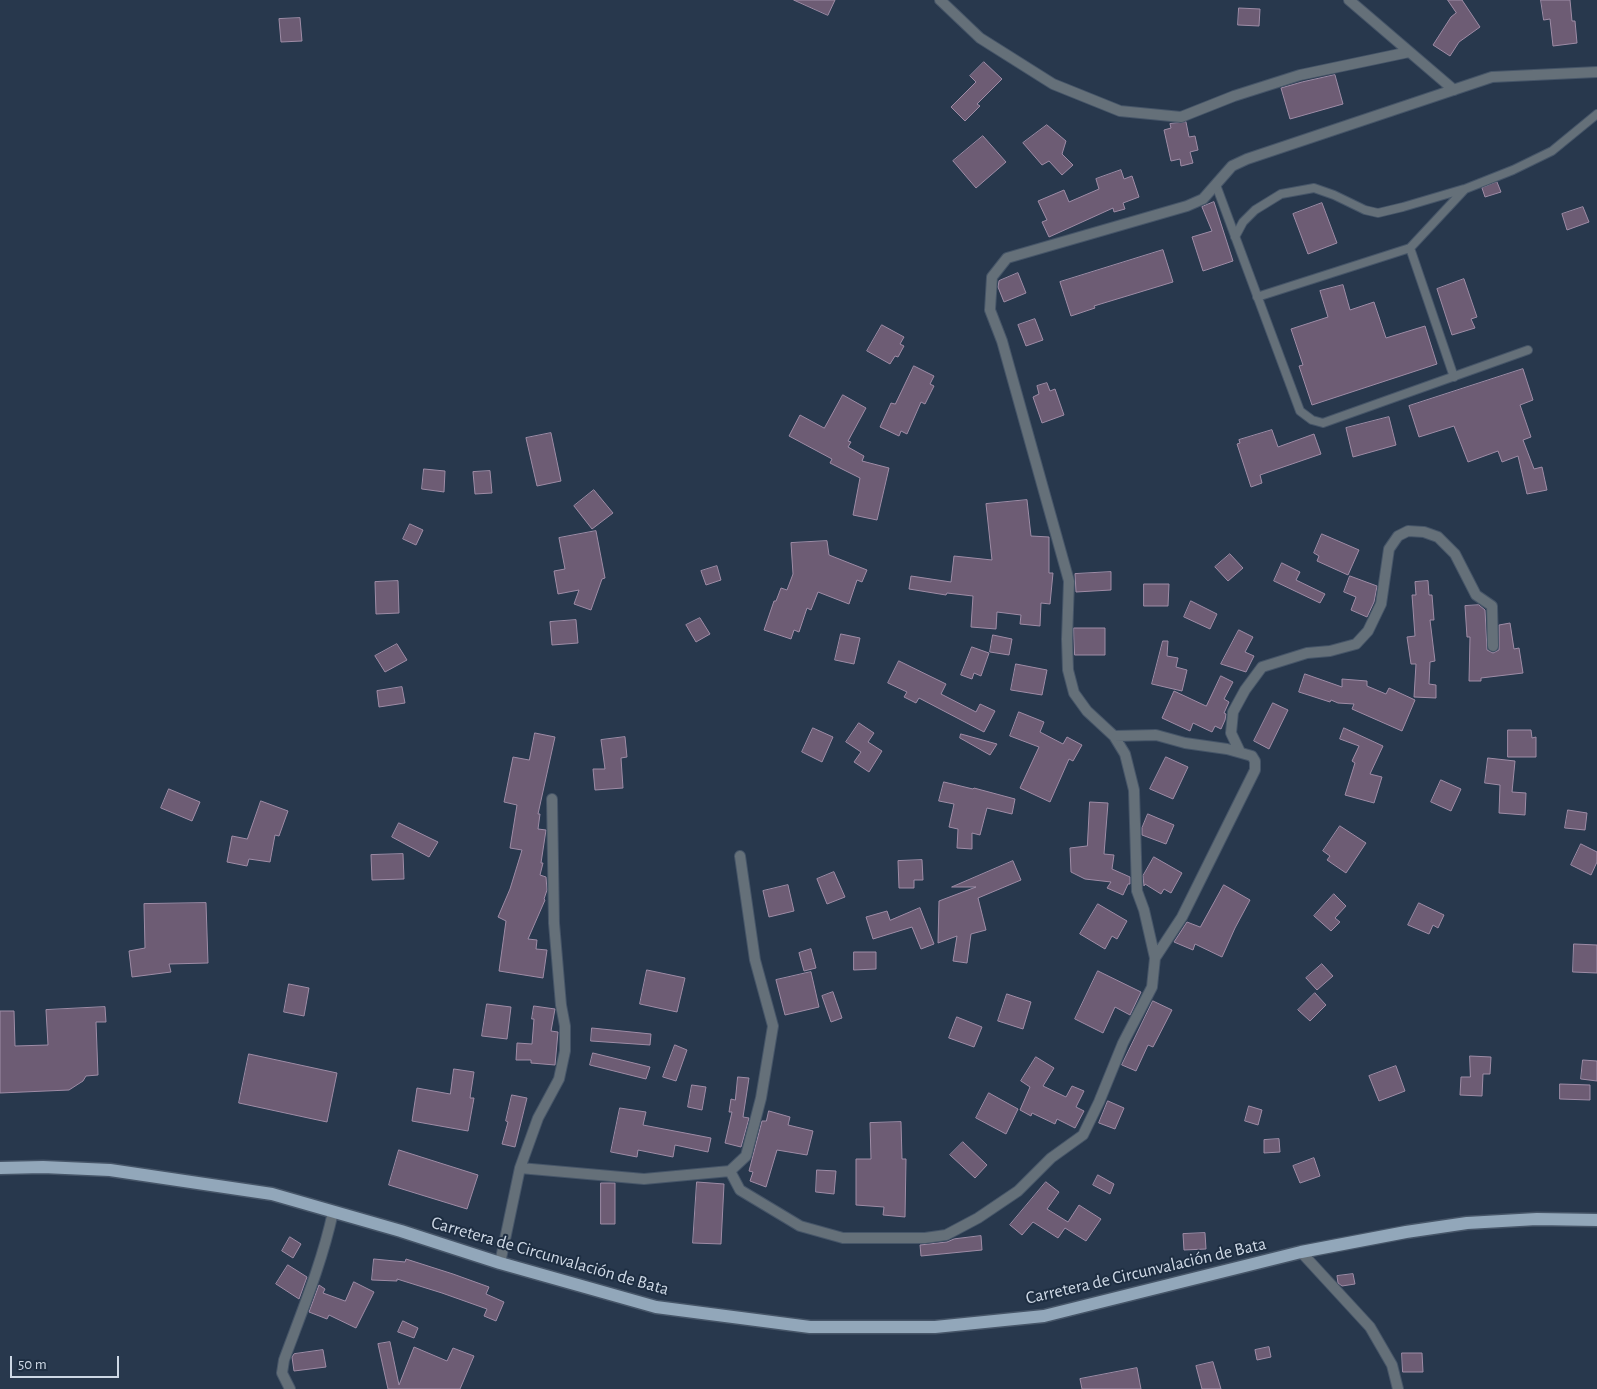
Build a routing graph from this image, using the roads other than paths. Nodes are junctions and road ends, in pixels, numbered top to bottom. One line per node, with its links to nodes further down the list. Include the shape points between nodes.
1 (940, 0): 3 (street, via 980,38 1053,84 1120,111 1181,117 1300,75)
2 (1349, 0): 3 (street)
3 (1410, 52): 5 (street)
4 (1597, 72): 5 (street, via 1492,78)
5 (1454, 90): 7 (street, via 1247,159 1232,166)
6 (1597, 114): 8 (lane, via 1552,151)
7 (1216, 185): 9 (lane); 15 (street, via 1203,199 1187,206 1007,258 992,277 990,310 1002,341 1069,581 1068,670 1074,693 1087,711)
8 (1465, 189): 9 (lane, via 1378,213 1314,188 1281,194 1254,210); 10 (lane)
9 (1235, 237): 11 (lane)
10 (1410, 248): 11 (lane); 13 (lane)
11 (1257, 297): 13 (lane, via 1300,411 1312,420 1324,423)
12 (1528, 350): 13 (lane)
13 (1454, 377)
14 (1493, 646): 16 (street, via 1492,606 1476,595 1455,554 1438,537 1408,531 1398,536 1389,549 1381,604 1368,631 1356,644 1307,653 1262,667 1233,712 1231,733)
15 (1114, 736): 16 (street, via 1156,735); 19 (street, via 1124,754 1134,790 1138,891)
16 (1240, 752): 19 (street, via 1252,756 1255,770 1182,917)
17 (552, 799): 21 (street, via 554,924 565,1051 559,1079 538,1118)
18 (740, 856): 22 (street, via 755,960 773,1026 761,1098 746,1156)
19 (1155, 958): 22 (street, via 1152,988 1123,1043 1083,1135 1051,1158 1018,1191 946,1235 843,1238 800,1226 740,1190)
20 (0, 1168): 23 (main road, Carretera de Circunvalación de Bata, via 110,1170 272,1194)
21 (520, 1168): 22 (street, via 644,1179); 26 (street)
22 (730, 1172)
23 (333, 1212): 26 (main road, Carretera de Circunvalación de Bata); 27 (street, via 317,1272 284,1360 282,1373)
24 (1597, 1220): 25 (main road, Carretera de Circunvalación de Bata, via 1468,1223)
25 (1301, 1252): 26 (main road, Carretera de Circunvalación de Bata, via 1044,1316 935,1327 810,1327 656,1307); 28 (street, via 1370,1327 1392,1365)
26 (500, 1264)
27 (290, 1389)
28 (1398, 1389)

